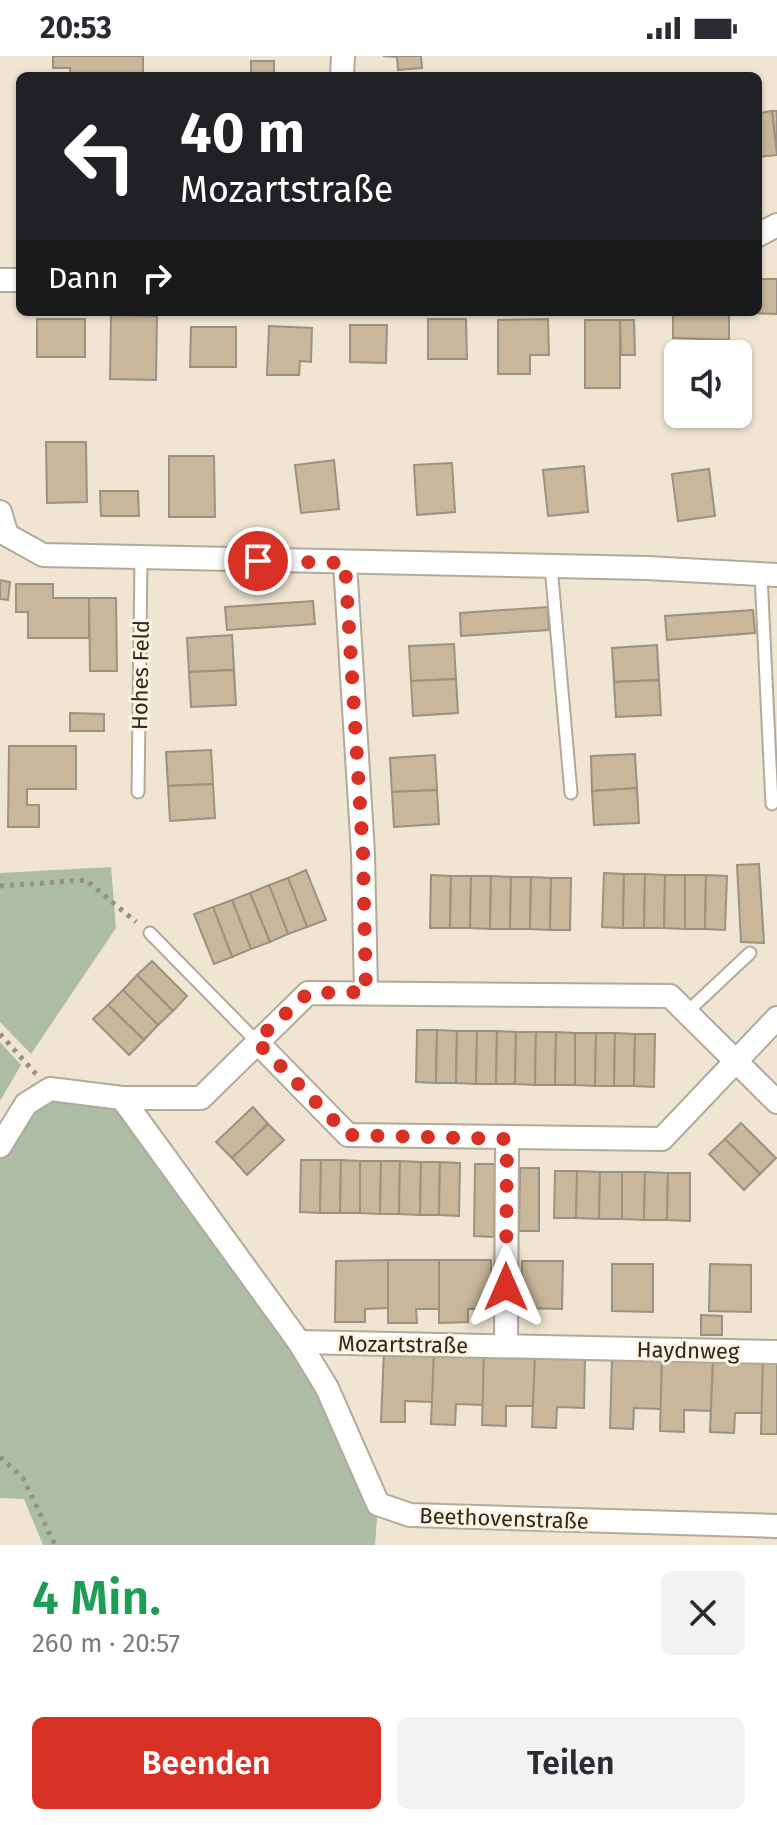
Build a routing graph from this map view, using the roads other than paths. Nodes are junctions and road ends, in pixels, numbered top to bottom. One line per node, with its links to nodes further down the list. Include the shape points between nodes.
1 (0, 512): 2 (street, via 7,535 43,555)
2 (141, 558): 3 (street); 6 (lane, Hohes Feld)
3 (345, 563): 4 (street); 11 (street)
4 (551, 566): 5 (street); 7 (lane)
5 (769, 575): 8 (lane)
6 (138, 792)
7 (571, 793)
8 (772, 804)
9 (150, 933): 14 (lane)
10 (750, 953): 12 (lane)
11 (366, 992): 12 (street, via 670,996); 14 (street, via 308,993)
12 (687, 1012): 15 (street)
13 (777, 1018): 15 (street)
14 (256, 1041): 16 (street, via 201,1098); 18 (street, via 348,1135)
15 (736, 1060): 17 (street); 18 (street, via 662,1139)
16 (122, 1098): 19 (street, via 50,1089 26,1104); 20 (street, Beethovenstraße)
17 (777, 1102)
18 (507, 1139): 21 (street)
19 (0, 1146)
20 (299, 1342): 21 (street, Mozartstraße); 24 (street, Beethovenstraße, via 327,1388 378,1504 410,1515)
21 (506, 1346): 22 (street, Mozartstraße)
22 (599, 1348): 23 (street, Haydnweg)
23 (777, 1352)
24 (777, 1526)

